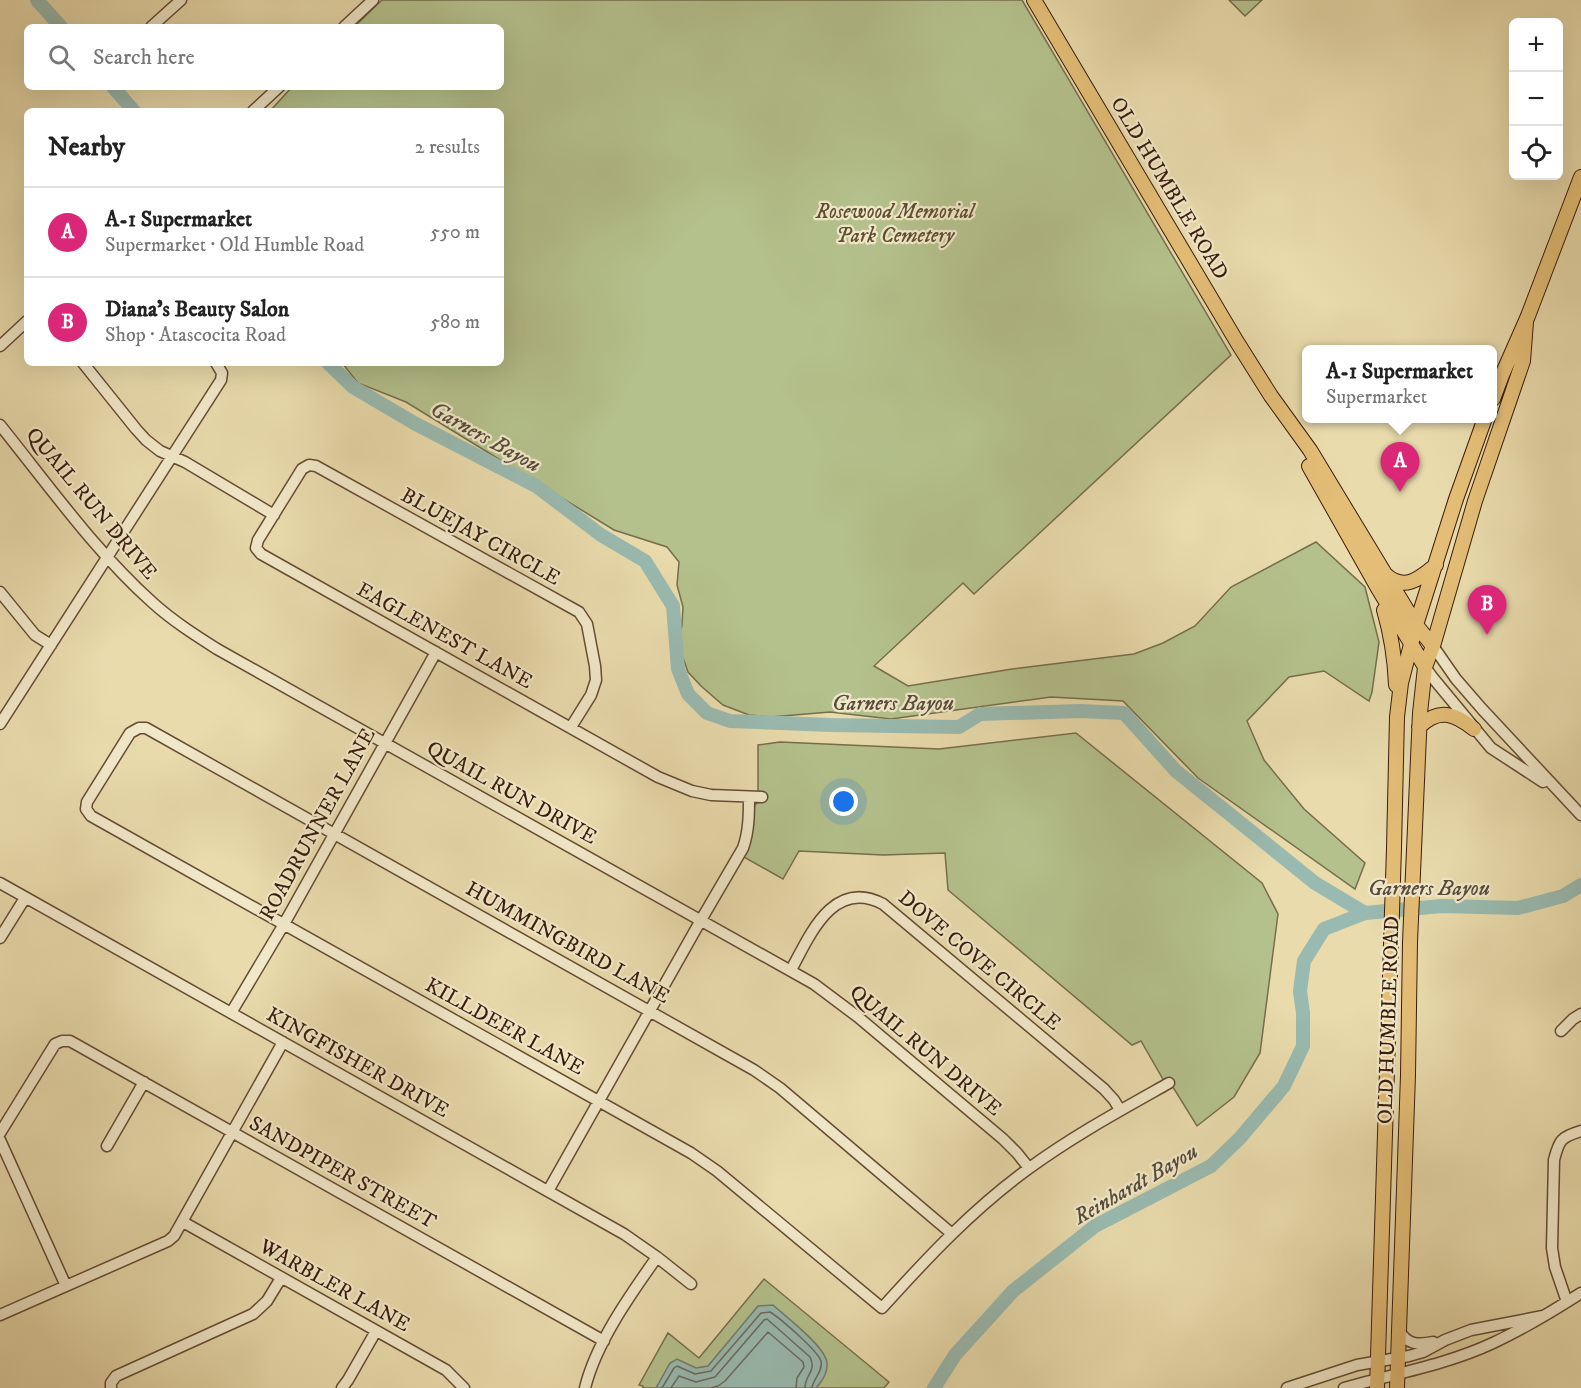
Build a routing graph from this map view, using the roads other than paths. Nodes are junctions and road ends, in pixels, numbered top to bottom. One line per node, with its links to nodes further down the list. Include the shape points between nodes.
1 (181, 0): 4 (street)
2 (1034, 0): 15 (main road, OLD HUMBLE ROAD)
3 (366, 2): 5 (street)
4 (154, 24)
5 (347, 24)
6 (276, 90): 7 (street)
7 (256, 108)
8 (1581, 177): 9 (main road)
9 (1526, 322): 14 (main road); 28 (main road, via 1523,361 1474,504)
10 (24, 324): 11 (street)
11 (0, 346)
12 (85, 366): 18 (street, via 146,440)
13 (219, 368): 18 (street, via 221,380)
14 (1497, 388)
15 (1271, 396): 22 (main road, OLD HUMBLE ROAD, via 1310,450); 23 (main road, OLD HUMBLE ROAD)
16 (1483, 423): 21 (main road)
17 (0, 425): 20 (street, QUAIL RUN DRIVE)
18 (172, 457): 19 (street); 20 (street)
19 (274, 515): 29 (street, EAGLENEST LANE, via 258,540 256,548 261,554); 33 (street, BLUEJAY CIRCLE, via 302,470 316,466 579,612 587,624 596,680)
20 (107, 558): 26 (street); 37 (street, QUAIL RUN DRIVE, via 182,626)
21 (1436, 565): 22 (main road, via 1407,583); 25 (main road)
22 (1385, 574): 25 (main road, OLD HUMBLE ROAD)
23 (1379, 590): 27 (main road, OLD HUMBLE ROAD); 31 (main road, via 1388,623)
24 (0, 592): 26 (street, via 35,635)
25 (1416, 625): 27 (main road, OLD HUMBLE ROAD); 28 (main road, OLD HUMBLE ROAD)
26 (51, 645): 32 (street)
27 (1411, 645): 30 (main road); 31 (main road, OLD HUMBLE ROAD)
28 (1433, 646): 30 (main road, OLD HUMBLE ROAD); 40 (street, via 1482,709)
29 (436, 652): 33 (street, EAGLENEST LANE); 37 (street, ROADRUNNER LANE)
30 (1425, 667): 34 (main road, OLD HUMBLE ROAD); 36 (street)
31 (1398, 713): 54 (main road, OLD HUMBLE ROAD)
32 (0, 724)
33 (571, 727): 38 (street, EAGLENEST LANE, via 674,785 711,795)
34 (1419, 727): 36 (main road, via 1433,717 1450,715); 55 (main road, OLD HUMBLE ROAD)
35 (139, 728): 42 (street, HUMMINGBIRD LANE, via 146,728); 46 (street, KILLDEER LANE, via 130,733 87,802 91,816)
36 (1474, 729): 40 (street, via 1491,748)
37 (385, 743): 42 (street, ROADRUNNER LANE); 45 (street, QUAIL RUN DRIVE)
38 (749, 797): 39 (street, EAGLENEST LANE); 45 (street, via 749,823 743,848)
39 (762, 797)
40 (1566, 798): 41 (street)
41 (1581, 815)
42 (334, 834): 46 (street, ROADRUNNER LANE); 49 (street, HUMMINGBIRD LANE)
43 (0, 883): 44 (street, KINGFISHER DRIVE)
44 (25, 898): 47 (street); 50 (street, KINGFISHER DRIVE)
45 (701, 920): 48 (street, QUAIL RUN DRIVE); 49 (street)
46 (284, 924): 50 (street, ROADRUNNER LANE); 58 (street, KILLDEER LANE)
47 (0, 938)
48 (790, 970): 59 (street, DOVE COVE CIRCLE, via 830,908 850,899 876,900 1104,1089); 65 (street, QUAIL RUN DRIVE, via 867,1025 1003,1139)
49 (650, 1011): 58 (street); 68 (street, HUMMINGBIRD LANE, via 780,1088)
50 (231, 1013): 53 (street, KINGFISHER DRIVE)
51 (1581, 1014): 52 (street)
52 (1561, 1031)
53 (283, 1042): 62 (street); 66 (street, KINGFISHER DRIVE)
54 (1388, 1075): 55 (main road); 82 (main road, OLD HUMBLE ROAD)
55 (1408, 1076): 77 (main road, OLD HUMBLE ROAD)
56 (144, 1082): 61 (street, SANDPIPER STREET, via 70,1041 62,1041 55,1044); 62 (street, SANDPIPER STREET); 64 (street)
57 (1169, 1083): 59 (street)
58 (600, 1102): 66 (street); 68 (street, KILLDEER LANE, via 717,1171 882,1308)
59 (1120, 1110): 65 (street)
60 (1581, 1131): 74 (street, via 1561,1139 1554,1160 1551,1248)
61 (0, 1133)
62 (233, 1133): 67 (street); 80 (street, SANDPIPER STREET)
63 (0, 1140): 72 (street)
64 (107, 1146)
65 (1029, 1168): 68 (street)
66 (548, 1191): 69 (street, KINGFISHER DRIVE)
67 (183, 1222): 70 (street, WARBLER LANE); 72 (street, via 168,1241)
68 (951, 1233)
69 (657, 1257): 71 (street, KINGFISHER DRIVE); 80 (street)
70 (281, 1278): 78 (street, WARBLER LANE); 85 (street, via 267,1301 253,1314 116,1376)
71 (691, 1284)
72 (66, 1286): 75 (street)
73 (1581, 1293): 74 (street)
74 (1567, 1302): 76 (street)
75 (0, 1315)
76 (1543, 1316): 79 (street, via 1471,1330); 83 (street, via 1493,1343)
77 (1400, 1330): 79 (street, via 1406,1340 1416,1344); 81 (main road, OLD HUMBLE ROAD)
78 (376, 1331): 86 (street); 87 (street, WARBLER LANE, via 446,1370)
79 (1445, 1340): 81 (street, via 1423,1352)
80 (604, 1341): 88 (street)
81 (1399, 1358): 82 (street); 83 (main road, OLD HUMBLE ROAD)
82 (1378, 1362): 84 (main road, OLD HUMBLE ROAD); 89 (street)
83 (1397, 1381): 84 (street)
84 (1377, 1384): 90 (street)
85 (111, 1388)
86 (342, 1388)
87 (464, 1388)
88 (585, 1388)
89 (1287, 1388)
90 (1344, 1388)

